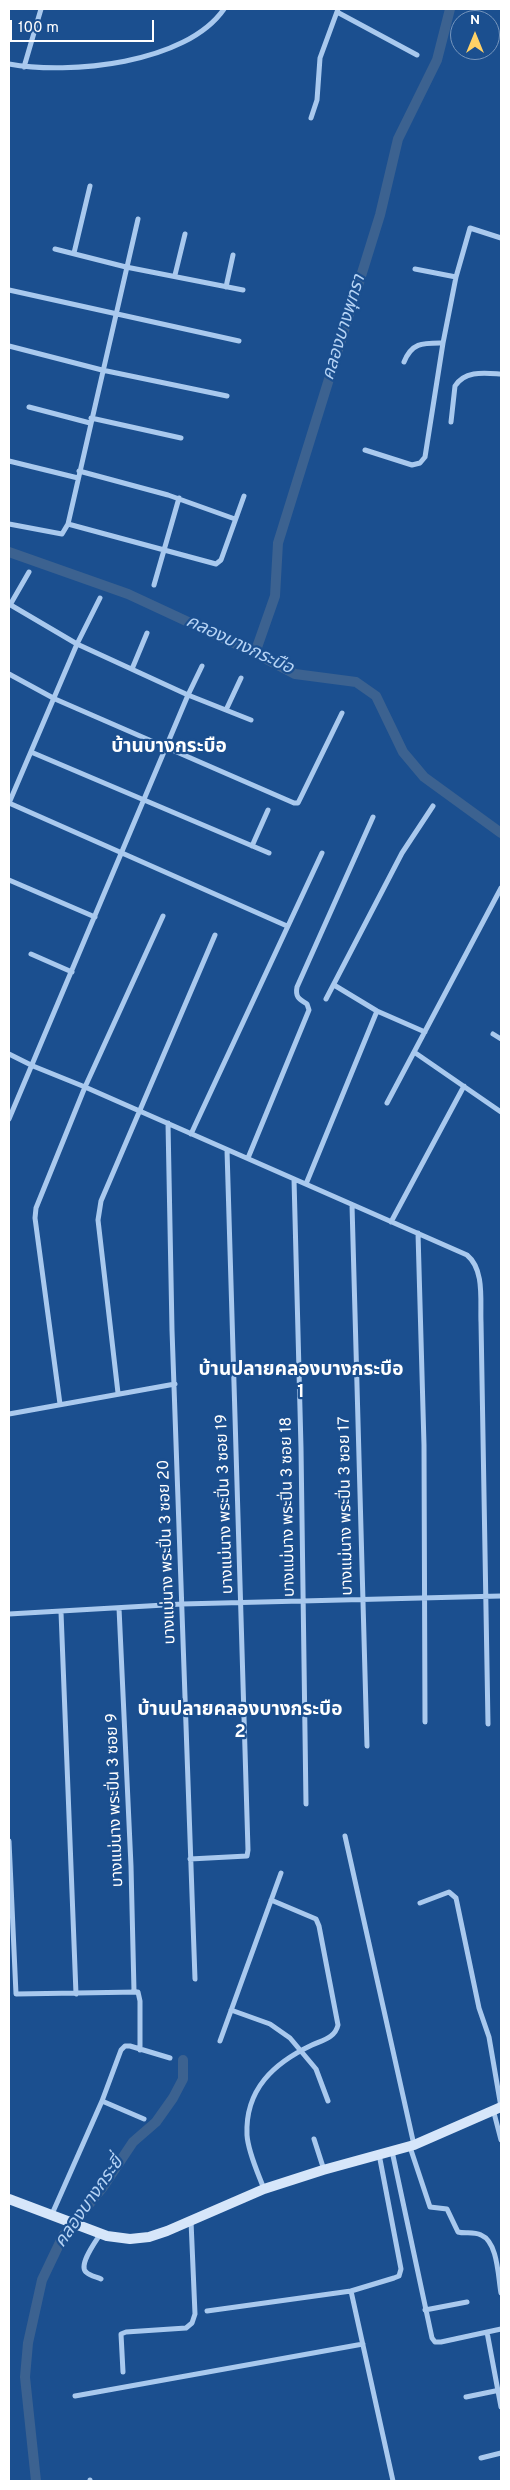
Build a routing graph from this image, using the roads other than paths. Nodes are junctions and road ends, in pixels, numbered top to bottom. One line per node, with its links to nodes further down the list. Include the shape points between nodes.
1 (41, 9): 6 (street)
2 (224, 9): 6 (street, via 213,22 182,41 134,59 65,70)
3 (337, 10): 4 (street); 7 (street, via 320,58 319,86)
4 (418, 55)
5 (9, 64): 6 (street)
6 (24, 67)
7 (312, 118)
8 (90, 186): 13 (street)
9 (138, 219): 15 (street)
10 (185, 234): 17 (street)
11 (501, 238): 18 (street, via 470,228)
12 (55, 249): 13 (street)
13 (74, 253): 15 (street)
14 (232, 255): 19 (street)
15 (126, 267): 17 (street); 22 (street)
16 (415, 269): 18 (street)
17 (175, 276): 19 (street)
18 (456, 277): 24 (street)
19 (226, 287): 21 (street)
20 (9, 290): 22 (street)
21 (243, 290)
22 (115, 314): 23 (street); 27 (street)
23 (239, 341)
24 (443, 343): 26 (street, via 417,344 408,351); 34 (street, via 426,457 412,465)
25 (9, 346): 27 (street)
26 (404, 362)
27 (102, 370): 29 (street); 31 (street)
28 (501, 374): 32 (street, via 471,374 458,382)
29 (227, 396)
30 (29, 407): 31 (street)
31 (91, 421): 33 (street); 36 (street)
32 (451, 422)
33 (182, 438)
34 (365, 450)
35 (9, 461): 37 (street)
36 (79, 471): 37 (street); 39 (street)
37 (78, 478): 42 (street)
38 (244, 496): 40 (street)
39 (179, 498): 40 (street); 43 (street)
40 (234, 519): 43 (street, via 216,564)
41 (9, 524): 42 (street, via 62,534)
42 (68, 524): 43 (street)
43 (165, 548): 45 (street)
44 (29, 572): 47 (street)
45 (154, 585)
46 (100, 598): 49 (street)
47 (9, 604): 49 (street)
48 (147, 633): 51 (street)
49 (77, 644): 51 (street); 55 (street)
50 (202, 666): 54 (street)
51 (132, 669): 54 (street)
52 (9, 674): 55 (street)
53 (241, 678): 56 (street)
54 (188, 695): 56 (street); 59 (street)
55 (55, 699): 59 (street); 60 (street)
56 (226, 710): 58 (street)
57 (342, 713): 59 (street, via 298,803)
58 (251, 720)
59 (166, 748): 61 (street)
60 (32, 752): 61 (street); 66 (street, via 9,804)
61 (144, 801): 65 (street); 66 (street)
62 (433, 806): 77 (street, via 402,853)
63 (268, 810): 65 (street)
64 (373, 817): 96 (street, via 297,987 298,999 307,1004 309,1010)
65 (252, 846): 67 (street)
66 (122, 853): 72 (street); 73 (street)
67 (269, 853)
68 (322, 853): 73 (street)
69 (9, 880): 72 (street)
70 (501, 888): 80 (street)
71 (163, 916): 87 (street)
72 (96, 917): 76 (street)
73 (287, 926): 94 (street)
74 (215, 935): 90 (street)
75 (32, 954): 76 (street)
76 (72, 972): 85 (street)
77 (334, 985): 78 (street); 79 (street)
78 (326, 999)
79 (377, 1011): 80 (street); 98 (street)
80 (425, 1032): 83 (street)
81 (493, 1034): 82 (street)
82 (501, 1039)
83 (414, 1052): 86 (street); 88 (street)
84 (9, 1054): 85 (street)
85 (33, 1066): 87 (street); 89 (street)
86 (464, 1086): 91 (street); 100 (street)
87 (85, 1087): 90 (street); 104 (street, via 36,1208 35,1218)
88 (387, 1103)
89 (10, 1110): 92 (street)
90 (138, 1110): 93 (street); 103 (street, via 98,1212)
91 (501, 1112)
92 (9, 1119)
93 (168, 1123): 94 (street); 102 (street, บางแม่นาง พระปิ่น 3 ซอย 20)
94 (191, 1134): 95 (street)
95 (227, 1150): 96 (street); 112 (street, บางแม่นาง พระปิ่น 3 ซอย 19)
96 (248, 1158): 97 (street)
97 (294, 1179): 98 (street); 110 (street, บางแม่นาง พระปิ่น 3 ซอย 18)
98 (306, 1184): 99 (street)
99 (352, 1205): 100 (street); 108 (street, บางแม่นาง พระปิ่น 3 ซอย 17)
100 (391, 1222): 101 (street)
101 (418, 1233): 106 (street, via 467,1255 479,1273); 109 (street, via 424,1445)
102 (175, 1384): 103 (street); 111 (street, บางแม่นาง พระปิ่น 3 ซอย 20)
103 (118, 1393): 104 (street)
104 (60, 1404): 105 (street)
105 (9, 1414)
106 (486, 1596): 107 (street); 109 (street); 117 (street)
107 (501, 1596)
108 (362, 1599): 109 (street); 110 (street); 118 (street, บางแม่นาง พระปิ่น 3 ซอย 17)
109 (424, 1599): 116 (street)
110 (303, 1602): 112 (street); 119 (street, บางแม่นาง พระปิ่น 3 ซอย 18)
111 (182, 1604): 112 (street); 113 (street); 122 (street, บางแม่นาง พระปิ่น 3 ซอย 20)
112 (241, 1604): 122 (street, บางแม่นาง พระปิ่น 3 ซอย 19, via 247,1856)
113 (120, 1608): 114 (street); 129 (street, บางแม่นาง พระปิ่น 3 ซอย 9, via 132,1866)
114 (61, 1612): 115 (street); 130 (street)
115 (9, 1614)
116 (425, 1722)
117 (488, 1724)
118 (367, 1746)
119 (306, 1804)
120 (345, 1836): 142 (street)
121 (9, 1841): 124 (street)
122 (190, 1859): 128 (street, บางแม่นาง พระปิ่น 3 ซอย 20)
123 (281, 1872): 125 (street)
124 (10, 1896): 127 (street)
125 (271, 1900): 131 (street); 134 (street, via 308,1914 316,1919 319,1926 338,2025 332,2036)
126 (420, 1903): 138 (street, via 449,1892 456,1898 479,2008 489,2037)
127 (11, 1956): 130 (street, via 16,1994)
128 (194, 1979)
129 (134, 1991): 130 (street); 133 (street, บางแม่นาง พระปิ่น 3 ซอย 9, via 138,1992 140,2001)
130 (76, 1994)
131 (231, 2010): 132 (street); 134 (street, via 280,2029)
132 (220, 2042)
133 (140, 2050): 135 (street); 136 (street, via 125,2046 121,2050)
134 (300, 2051): 137 (street, via 316,2069); 146 (street, via 269,2072 253,2098 247,2135)
135 (170, 2058)
136 (102, 2101): 139 (street); 148 (street)
137 (328, 2101)
138 (499, 2108): 141 (street); 142 (street)
139 (144, 2119)
140 (314, 2140): 145 (street)
141 (501, 2140)
142 (412, 2146): 143 (street); 153 (street, via 430,2207 447,2209 458,2232 482,2235 489,2242)
143 (392, 2151): 144 (street); 155 (street)
144 (379, 2154): 145 (street); 152 (street, via 399,2276)
145 (324, 2170): 146 (street)
146 (264, 2190): 149 (street)
147 (9, 2199): 148 (street)
148 (52, 2214): 150 (street)
149 (191, 2221): 150 (street, via 149,2237 130,2239); 160 (street, via 192,2323 186,2328 121,2334)
150 (101, 2233): 151 (street, via 84,2267 87,2273)
151 (101, 2279)
152 (351, 2291): 156 (street); 159 (street)
153 (501, 2293)
154 (467, 2302): 155 (street)
155 (425, 2310): 158 (street, via 435,2342)
156 (207, 2311)
157 (501, 2329): 158 (street)
158 (487, 2332): 161 (street)
159 (363, 2344): 162 (street); 167 (street)
160 (123, 2372)
161 (500, 2390): 163 (street); 164 (street)
162 (75, 2396)
163 (466, 2397)
164 (501, 2407)
165 (501, 2453): 166 (street)
166 (482, 2458)
167 (393, 2481)

